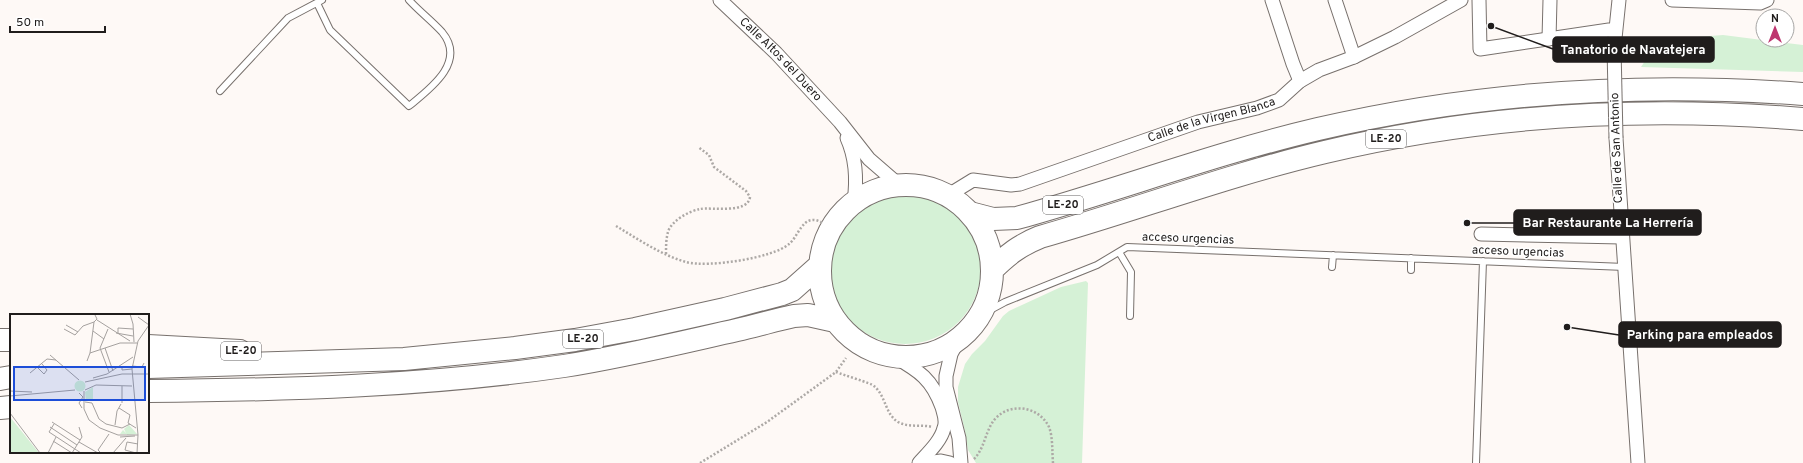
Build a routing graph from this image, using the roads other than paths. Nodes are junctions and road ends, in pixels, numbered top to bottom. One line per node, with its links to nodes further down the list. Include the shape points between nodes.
1 (408, 0): 11 (lane, via 443,33 449,48 449,61 445,73 434,86 409,106 330,30)
2 (720, 0): 19 (street, Calle Altos del Duero, via 776,53)
3 (1272, 0): 15 (street)
4 (1335, 0): 14 (street)
5 (1461, 0): 14 (street, Calle de la Virgen Blanca)
6 (1479, 0): 13 (street, via 1480,49)
7 (1550, 0): 13 (street)
8 (1618, 0): 12 (street, Calle de San Antonio)
9 (1672, 0): 10 (street, via 1760,3)
10 (1767, 0)
11 (320, 1): 16 (lane, via 288,18)
12 (1615, 31): 13 (street); 25 (street, Calle de San Antonio, bridge, via 1616,138)
13 (1549, 39)
14 (1354, 57): 15 (street, Calle de la Virgen Blanca, via 1319,70)
15 (1300, 81): 21 (street, Calle de la Virgen Blanca, via 1279,100 1257,108 1198,122 1020,184 973,180)
16 (220, 91)
17 (1803, 94): 23 (highway, LE-20, via 1704,89 1607,90 1442,105 1372,117 1266,142 1017,218 993,220)
18 (1803, 119): 33 (highway, LE-20, via 1657,113 1481,124 1411,134 1274,165 1040,237 1024,243)
19 (840, 122): 20 (street, Calle Altos del Duero, via 869,159); 22 (street, Calle Altos del Duero, via 854,160)
20 (899, 185): 21 (highway, LE-20, via 932,189); 22 (highway, LE-20, via 883,188)
21 (947, 196): 23 (highway, LE-20)
22 (854, 202): 30 (highway, LE-20, via 831,228 824,243)
23 (970, 213): 33 (highway, LE-20, via 986,240)
24 (1481, 234): 25 (street)
25 (1622, 237): 32 (street, Calle de San Antonio)
26 (1119, 252): 27 (lane, acceso urgencias, via 1127,247); 35 (lane, acceso urgencias, via 1097,265 1005,302); 36 (lane, via 1131,272)
27 (1333, 255): 28 (lane, acceso urgencias); 31 (lane)
28 (1411, 258): 29 (lane, acceso urgencias); 34 (lane)
29 (1483, 261): 32 (lane, acceso urgencias); 54 (lane)
30 (820, 266): 37 (highway, LE-20, via 823,295); 41 (highway, LE-20, via 792,290 782,294 635,329 515,348 404,358)
31 (1332, 267)
32 (1625, 267): 55 (street, Calle de San Antonio)
33 (992, 270): 35 (highway, LE-20, via 989,294)
34 (1411, 270)
35 (980, 316): 38 (highway, LE-20)
36 (1130, 316)
37 (835, 321): 40 (highway, LE-20, via 850,336 871,350); 45 (highway, LE-20, via 808,315 794,316 631,354 505,374 392,383)
38 (960, 339): 40 (highway, LE-20, via 929,354); 53 (street, via 951,354 946,387)
39 (149, 346): 41 (highway, LE-20, via 261,352)
40 (895, 357): 50 (street, via 929,381 936,392 945,418 944,430)
41 (333, 360): 42 (highway, LE-20)
42 (149, 367)
43 (10, 377): 44 (highway)
44 (0, 379)
45 (149, 391)
46 (10, 395): 47 (highway)
47 (0, 396)
48 (10, 407): 49 (highway)
49 (0, 408)
50 (919, 463)
51 (926, 463): 52 (street)
52 (950, 463)
53 (966, 463)
54 (1476, 463)
55 (1638, 463)

